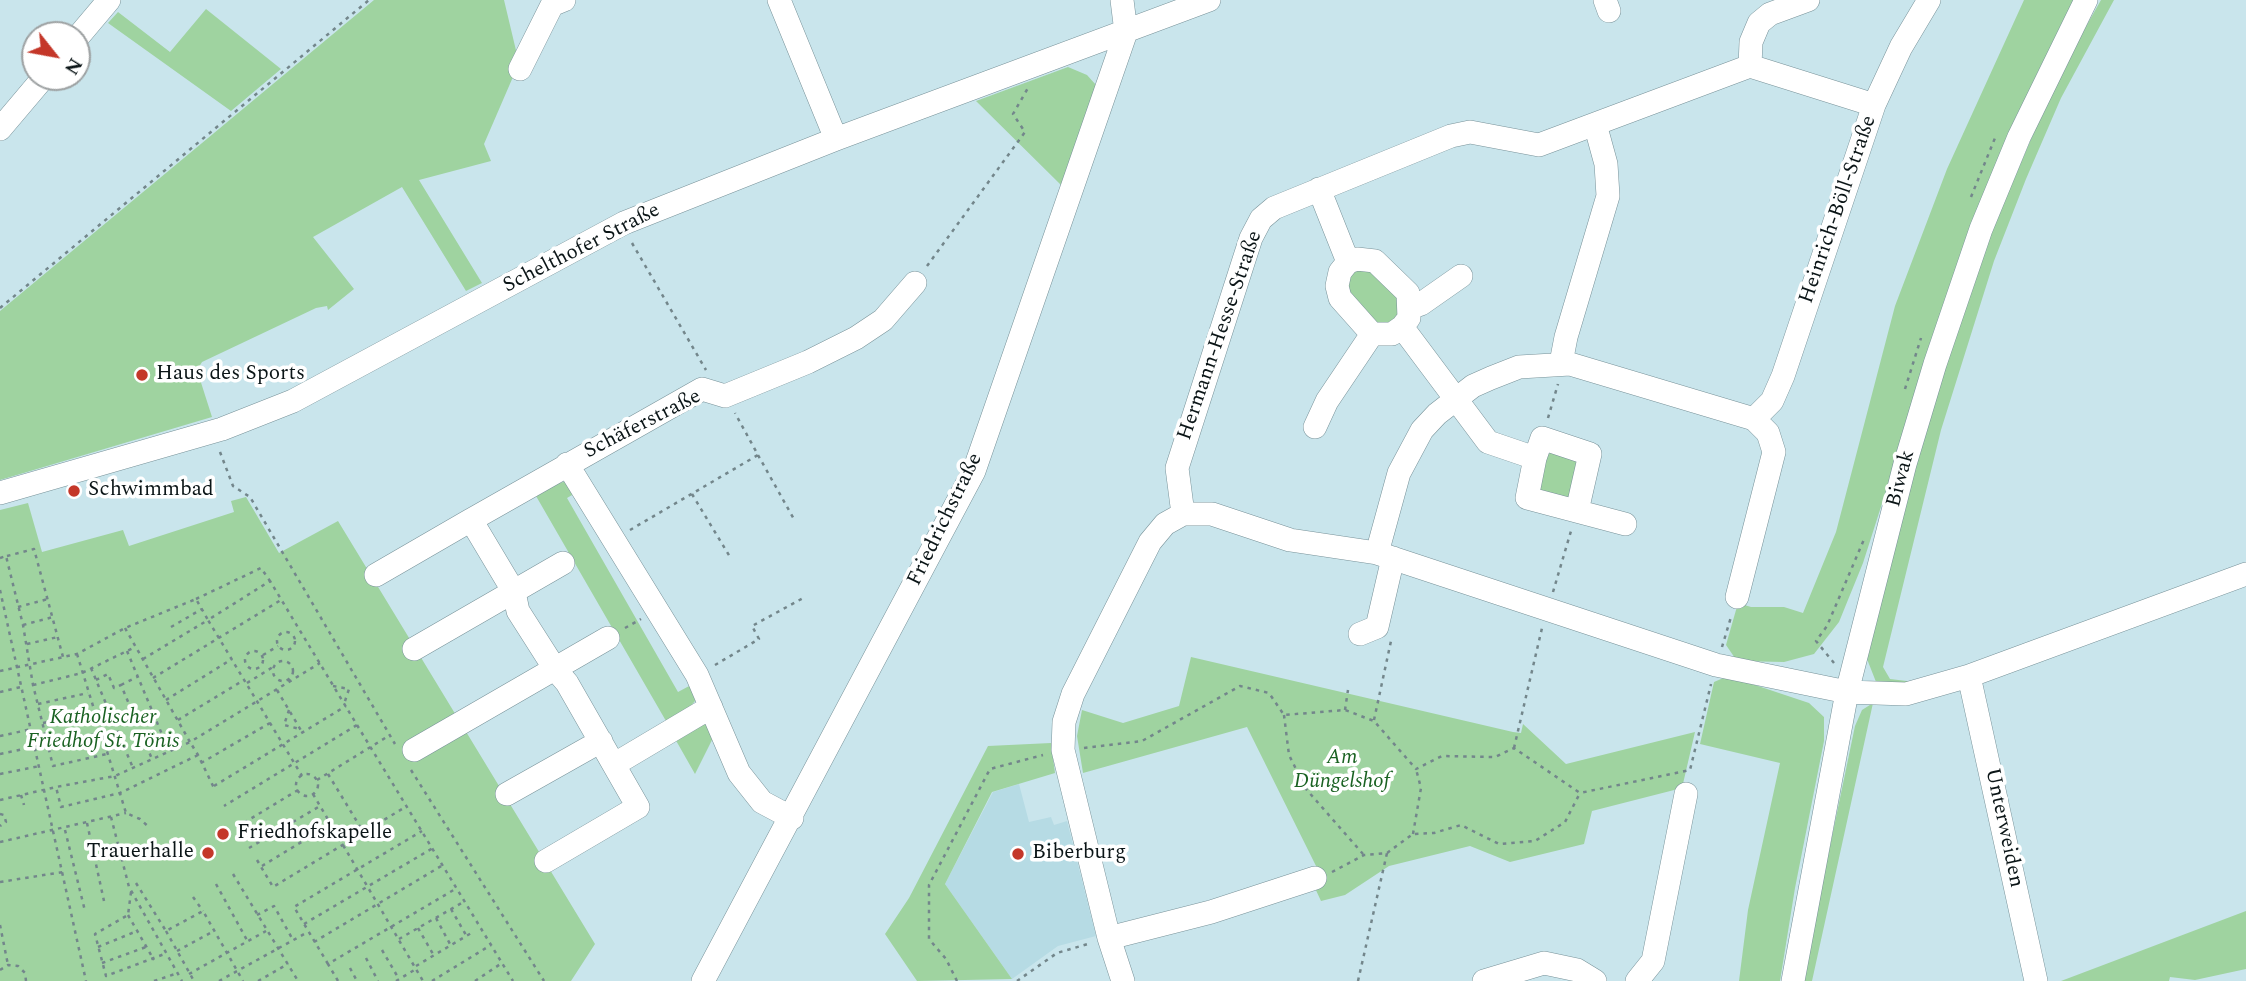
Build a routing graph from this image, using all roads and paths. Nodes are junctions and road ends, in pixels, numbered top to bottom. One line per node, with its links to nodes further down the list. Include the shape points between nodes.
1 (109, 0): 10 (street)
2 (369, 0): 25 (path)
3 (564, 0): 13 (street, via 552,5)
4 (779, 0): 19 (street)
5 (1122, 0): 11 (street)
6 (1209, 0): 11 (street, Schelthofer Straße)
7 (1808, 0): 12 (street, via 1759,23 1751,42)
8 (1929, 0): 16 (street, Heinrich-Böll-Straße)
9 (2086, 0): 109 (street, Biwak, via 2018,138 1981,229 1905,464)
10 (91, 21)
11 (1126, 32): 14 (street, Schelthofer Straße); 171 (street, Friedrichstraße, via 974,471)
12 (1750, 66): 16 (street); 17 (street, Hermann-Hesse-Straße)
13 (520, 69)
14 (1024, 69): 19 (street, Schelthofer Straße); 24 (path, via 1029,87 1013,114 1025,132)
15 (32, 91): 18 (street)
16 (1874, 105): 31 (street, Heinrich-Böll-Straße, via 1783,376 1772,401)
17 (1595, 124): 20 (street, Hermann-Hesse-Straße, via 1539,145 1470,132 1451,136); 28 (street, via 1606,164 1608,196)
18 (0, 129)
19 (836, 139): 21 (street, Schelthofer Straße)
20 (1319, 188): 22 (street); 40 (street, Hermann-Hesse-Straße, via 1274,208 1261,219 1251,238 1177,468)
21 (624, 223): 29 (path, Schäferstraße, via 702,365); 33 (street, Schelthofer Straße, via 293,401)
22 (1348, 262): 26 (street, via 1366,259 1386,268 1408,293); 27 (street, via 1340,272 1340,298)
23 (1461, 276): 26 (street)
24 (915, 283): 29 (street, Schäferstraße, via 883,320 856,338)
25 (0, 308)
26 (1406, 318): 27 (street, via 1392,334); 30 (street)
27 (1372, 334): 32 (street)
28 (1561, 363): 30 (street, via 1519,368 1473,386); 31 (street, via 1593,368); 34 (path)
29 (725, 396): 35 (path, Schäferstraße); 36 (street, Schäferstraße, via 702,389)
30 (1454, 399): 34 (street, via 1488,442); 45 (street, via 1422,430 1399,473)
31 (1754, 419): 56 (street, via 1768,433 1774,452)
32 (1315, 427)
33 (212, 432): 37 (street, Schelthofer Straße); 127 (path, via 233,486 250,497)
34 (1539, 448): 39 (street, via 1527,498); 39 (street, via 1590,454)
35 (758, 455): 38 (path); 42 (path, Schäferstraße)
36 (566, 464): 41 (street); 44 (street, Schäferstraße)
37 (0, 493)
38 (692, 494): 44 (path); 47 (path)
39 (1577, 511): 43 (street); 62 (path)
40 (1183, 514): 45 (street, via 1212,514 1290,540); 136 (street, via 1165,524 1144,554 1073,694 1064,722)
41 (471, 520): 51 (street); 54 (street)
42 (795, 521)
43 (1625, 524)
44 (612, 540): 63 (street, Schäferstraße)
45 (1385, 555): 62 (street); 70 (street, via 1377,627)
46 (6, 556): 48 (path); 58 (path, via 34,549); 60 (path)
47 (730, 557)
48 (0, 558)
49 (563, 563): 54 (street)
50 (2246, 574): 97 (street)
51 (376, 575)
52 (270, 581): 57 (path, via 261,568); 59 (path); 65 (path)
53 (0, 590): 90 (path)
54 (514, 592): 78 (street); 92 (street, via 519,611)
55 (805, 597): 96 (path, via 752,626 759,639)
56 (1737, 597): 88 (path)
57 (195, 599): 61 (path); 68 (path)
58 (48, 600): 60 (path); 64 (path)
59 (281, 600): 69 (path); 73 (path)
60 (18, 607): 66 (path)
61 (202, 609): 65 (path); 67 (path)
62 (1548, 610): 88 (street); 135 (path)
63 (656, 611): 74 (path); 96 (street, Schäferstraße)
64 (53, 617): 66 (path); 72 (path)
65 (208, 620): 73 (path); 83 (path)
66 (23, 625): 75 (path)
67 (171, 627)
68 (125, 628): 77 (path); 80 (path)
69 (300, 631): 71 (path); 85 (path)
70 (1360, 634)
71 (293, 636): 76 (path, via 280,634); 76 (path, via 291,649)
72 (59, 637): 75 (path); 82 (path)
73 (219, 638): 84 (path); 99 (path)
74 (608, 638): 92 (street)
75 (27, 644): 86 (path)
76 (278, 646): 81 (path)
77 (136, 647): 79 (path); 83 (path)
78 (414, 649)
79 (127, 651): 91 (path); 98 (path)
80 (77, 654): 82 (path); 95 (path)
81 (262, 655): 87 (path, via 251,652); 87 (path, via 259,668)
82 (63, 657): 86 (path)
83 (143, 659): 99 (path)
84 (232, 659): 93 (path); 111 (path)
85 (320, 663): 104 (path); 106 (path)
86 (30, 664): 90 (path); 102 (path)
87 (246, 665): 93 (path)
88 (1716, 665): 109 (street); 158 (path, via 1690,770)
89 (275, 666): 89 (path, via 287,661 293,676 278,680); 101 (path)
90 (17, 667): 94 (path); 105 (path)
91 (91, 668): 95 (path); 100 (path)
92 (555, 669): 129 (street); 141 (street)
93 (238, 670): 101 (path)
94 (0, 671)
95 (82, 673): 102 (path); 110 (path)
96 (697, 676): 115 (street, Schäferstraße)
97 (1969, 676): 109 (street, via 1906,694); 282 (street, Unterweiden)
98 (137, 677): 103 (path); 137 (path)
99 (153, 678): 111 (path)
100 (96, 680): 103 (path, via 108,674 114,688); 147 (path)
101 (246, 682): 112 (path); 120 (path)
102 (33, 685): 113 (path)
103 (121, 685): 142 (path)
104 (333, 685): 114 (path); 114 (path, via 349,689)
105 (21, 687): 108 (path); 124 (path)
106 (277, 690): 112 (path); 116 (path)
107 (1348, 690): 117 (path)
108 (0, 692)
109 (1847, 692): 281 (street, Biwak)
110 (88, 693): 113 (path); 118 (path)
111 (166, 700): 120 (path)
112 (258, 702): 122 (path); 130 (path)
113 (38, 704): 121 (path)
114 (345, 705): 123 (path); 125 (path)
115 (711, 706): 145 (street); 171 (street, Schäferstraße, via 739,774 762,802)
116 (289, 709): 125 (path); 125 (path, via 284,725)
117 (1345, 710): 119 (path); 148 (path, via 1374,721)
118 (94, 713): 121 (path); 126 (path)
119 (1284, 715): 136 (path, via 1269,693 1240,686 1142,741); 187 (path, via 1289,755 1306,789)
120 (178, 720): 130 (path)
121 (43, 723): 131 (path)
122 (270, 723): 132 (path); 143 (path)
123 (357, 725): 133 (path); 144 (path)
124 (32, 729): 128 (path); 134 (path)
125 (301, 731): 132 (path)
126 (100, 733): 131 (path); 139 (path)
127 (390, 734): 133 (path); 141 (path)
128 (0, 736)
129 (601, 741): 145 (street); 160 (street)
130 (190, 742): 137 (path); 140 (path)
131 (47, 744): 134 (path); 139 (path, via 53,766)
132 (283, 745): 143 (path, via 214,788); 144 (path)
133 (370, 746): 150 (path); 167 (path)
134 (35, 747): 138 (path); 146 (path)
135 (1514, 748): 148 (path, via 1495,757 1442,757); 158 (path)
136 (1063, 750): 223 (street); 274 (path, via 990,769 929,885 929,939)
137 (169, 751): 142 (path)
138 (0, 754)
139 (107, 754): 151 (path)
140 (198, 755): 143 (path); 157 (path)
141 (407, 755): 272 (path)
142 (152, 759): 147 (path)
143 (201, 763)
144 (295, 764): 152 (path); 165 (path)
145 (615, 764): 189 (street, via 638,807)
146 (40, 766): 149 (path); 155 (path)
147 (134, 768): 151 (path)
148 (1416, 769): 181 (path, via 1421,788)
149 (0, 774)
150 (328, 774): 153 (path); 180 (path)
151 (115, 776): 154 (path); 157 (path)
152 (302, 776): 153 (path); 156 (path)
153 (317, 780): 159 (path)
154 (56, 787): 155 (path); 157 (path, via 61,807)
155 (44, 789): 162 (path); 176 (path)
156 (298, 790): 159 (path, via 303,795); 175 (path)
157 (120, 793): 168 (path)
158 (1580, 793): 181 (path, via 1565,822 1535,841 1499,844 1461,825 1434,834)
159 (313, 794): 166 (path)
160 (507, 794)
161 (1686, 794): 280 (street, via 1653,961)
162 (21, 795): 163 (path); 164 (path)
163 (0, 800)
164 (24, 805)
165 (224, 806)
166 (320, 806): 173 (path); 184 (path)
167 (407, 806): 179 (path); 180 (path)
168 (126, 813): 170 (path); 178 (path)
169 (0, 814): 174 (path, via 6,822)
170 (111, 817): 172 (path); 201 (path)
171 (792, 818): 273 (street, Friedrichstraße)
172 (87, 823): 177 (path); 203 (path)
173 (331, 824): 183 (path); 191 (path)
174 (0, 826)
175 (237, 827)
176 (55, 828): 177 (path); 182 (path); 193 (path)
177 (65, 828): 207 (path)
178 (150, 828)
179 (422, 831): 185 (path); 192 (path)
180 (364, 833): 183 (path)
181 (1413, 834): 186 (path)
182 (0, 842)
183 (344, 846): 191 (path, via 273,887); 192 (path)
184 (250, 848)
185 (433, 848): 190 (path); 199 (path)
186 (1387, 853): 187 (path); 277 (path)
187 (1364, 855): 195 (path)
188 (257, 860): 191 (path)
189 (546, 861)
190 (443, 865): 200 (path); 205 (path)
191 (262, 866)
192 (356, 869): 199 (path); 212 (path, via 294,907)
193 (63, 872): 196 (path); 256 (path)
194 (233, 874): 210 (path)
195 (1315, 878): 223 (street, via 1211,912)
196 (0, 882)
197 (136, 883): 218 (path)
198 (216, 884): 226 (path)
199 (368, 887): 205 (path); 212 (path)
200 (457, 888): 204 (path); 214 (path)
201 (131, 892): 209 (path); 235 (path)
202 (193, 897): 208 (path)
203 (104, 901)
204 (465, 901): 206 (path); 229 (path)
205 (378, 904): 214 (path); 227 (path)
206 (451, 909): 211 (path); 222 (path)
207 (85, 911)
208 (203, 911): 216 (path); 218 (path)
209 (128, 915): 217 (path); 230 (path, via 95,933)
210 (257, 915): 219 (path); 225 (path, via 274,906)
211 (436, 918): 215 (path); 228 (path)
212 (304, 924): 220 (path)
213 (0, 925): 244 (path)
214 (391, 925): 224 (path); 243 (path)
215 (418, 928): 224 (path); 237 (path)
216 (214, 930): 234 (path); 236 (path)
217 (137, 931): 230 (path); 231 (path)
218 (166, 931): 234 (path)
219 (266, 931): 226 (path); 232 (path)
220 (309, 932): 225 (path); 227 (path)
221 (473, 932): 222 (path)
222 (466, 935): 228 (path)
223 (1109, 938): 275 (path, via 1057,953); 276 (street)
224 (399, 939): 246 (path)
225 (293, 940): 232 (path)
226 (248, 942): 236 (path)
227 (314, 942): 243 (path)
228 (450, 944): 237 (path)
229 (491, 945): 241 (path); 269 (path)
230 (98, 947): 240 (path)
231 (146, 947): 239 (path); 240 (path)
232 (278, 949): 242 (path); 248 (path)
233 (382, 950): 253 (path)
234 (177, 951): 250 (path)
235 (167, 953): 239 (path); 249 (path)
236 (227, 953): 248 (path); 250 (path)
237 (433, 954): 246 (path)
238 (366, 958): 267 (path)
239 (153, 960): 240 (path, via 106,976)
240 (102, 963)
241 (502, 963): 254 (path); 270 (path)
242 (288, 964): 251 (path); 264 (path)
243 (328, 964): 265 (path)
244 (8, 965): 247 (path); 255 (path, via 22,969)
245 (350, 968): 266 (path)
246 (415, 968): 253 (path); 268 (path)
247 (0, 970)
248 (237, 971): 260 (path); 261 (path)
249 (178, 973): 257 (path); 258 (path)
250 (189, 974): 259 (path)
251 (270, 975): 262 (path); 263 (path)
252 (1508, 977): 278 (street); 279 (street, via 1544,963 1577,970)
253 (398, 980)
254 (512, 980): 271 (path)
255 (26, 981)
256 (86, 981)
257 (154, 981)
258 (182, 981)
259 (194, 981)
260 (219, 981)
261 (243, 981)
262 (258, 981)
263 (274, 981)
264 (298, 981)
265 (338, 981)
266 (357, 981)
267 (379, 981)
268 (423, 981)
269 (432, 981)
270 (475, 981)
271 (507, 981)
272 (544, 981)
273 (703, 981)
274 (957, 981)
275 (1017, 981)
276 (1122, 981)
277 (1358, 981)
278 (1484, 981)
279 (1595, 981)
280 (1637, 981)
281 (1793, 981)
282 (2036, 981)

